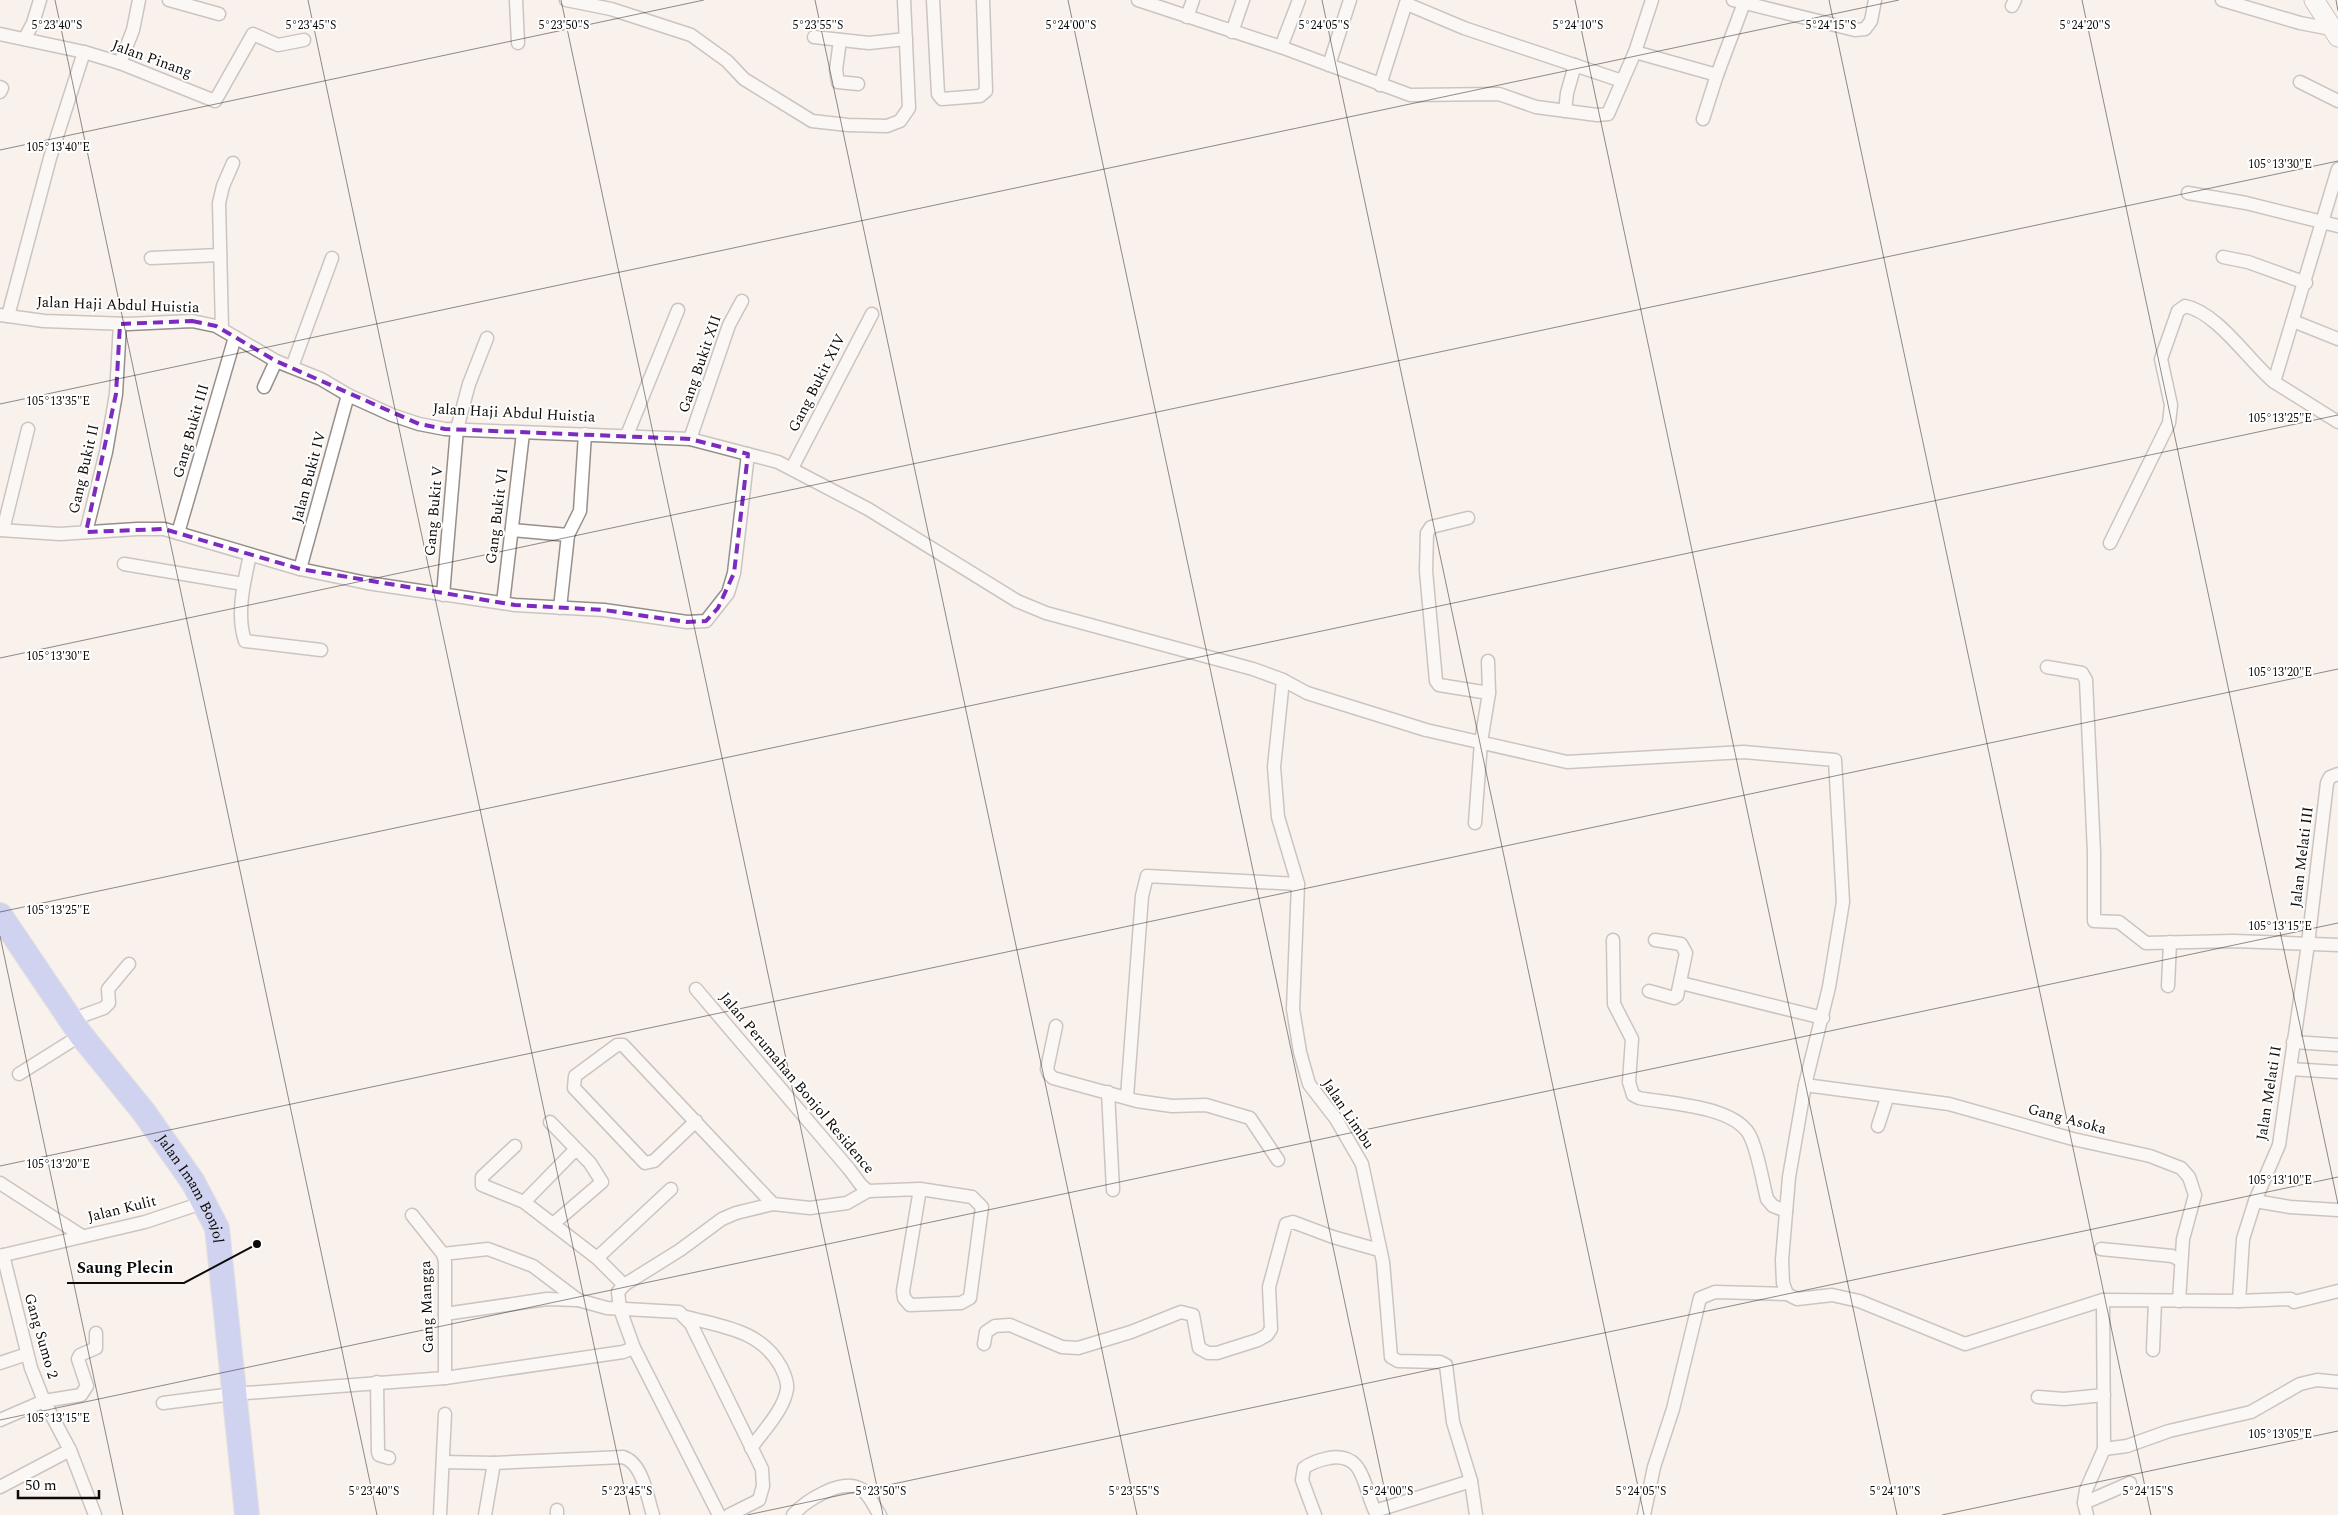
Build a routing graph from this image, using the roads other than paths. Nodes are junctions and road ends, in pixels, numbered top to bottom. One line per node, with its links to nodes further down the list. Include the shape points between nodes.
1 (40, 0): 27 (street)
2 (139, 0): 35 (street, via 133,30)
3 (169, 0): 20 (street)
4 (516, 0): 31 (street)
5 (566, 0): 28 (street, via 611,9 690,35 727,61 744,79 812,121 848,126 887,126 907,114)
6 (904, 0): 28 (street)
7 (933, 0): 8 (street, via 938,94 942,99 980,96 986,91)
8 (983, 0)
9 (1138, 0): 22 (street)
10 (1193, 0): 22 (street)
11 (1243, 0): 23 (street)
12 (1299, 0): 32 (street)
13 (1350, 0): 36 (street)
14 (1652, 0): 34 (street)
15 (1875, 0): 19 (street, via 1871,21 1865,28 1855,30)
16 (2222, 0): 24 (street)
17 (2314, 0): 24 (street)
18 (1407, 2): 37 (street, via 1464,28); 42 (street)
19 (1739, 2): 38 (street)
20 (194, 3): 21 (street)
21 (219, 14)
22 (1188, 17): 23 (street)
23 (1232, 32): 32 (street)
24 (2335, 33)
25 (0, 34): 27 (street, Jalan Pinang)
26 (814, 37): 30 (street)
27 (24, 38): 33 (street, Jalan Pinang)
28 (906, 39): 30 (street, via 869,44)
29 (304, 40): 35 (street, Jalan Pinang, via 278,44 253,34 215,101)
30 (840, 40): 41 (street, via 836,70 838,82)
31 (518, 43)
32 (1281, 47): 36 (street)
33 (84, 52): 35 (street, Jalan Pinang); 61 (street)
34 (1635, 52): 38 (street); 39 (street)
35 (120, 63)
36 (1329, 65): 42 (street)
37 (1575, 65): 39 (street); 46 (street)
38 (1717, 75): 47 (street)
39 (1622, 81): 46 (street, via 1608,114)
40 (2300, 82): 45 (street)
41 (858, 84)
42 (1380, 85): 46 (street, via 1410,95 1499,94 1536,107)
43 (0, 87): 44 (street)
44 (0, 92)
45 (2338, 101)
46 (1565, 111)
47 (1703, 119)
48 (233, 163): 53 (street, via 219,203)
49 (2338, 170): 51 (street)
50 (2188, 193): 51 (street)
51 (2321, 221): 52 (street); 57 (street)
52 (2338, 226)
53 (220, 255): 55 (street); 64 (street)
54 (2223, 257): 57 (street)
55 (151, 258)
56 (332, 258): 69 (street)
57 (2306, 282): 62 (street)
58 (742, 301): 79 (street, Gang Bukit XII, via 729,324)
59 (678, 310): 78 (street)
60 (872, 314): 81 (street, Gang Bukit XIV)
61 (4, 315): 63 (street, Jalan Haji Abdul Huistia, via 44,321)
62 (2293, 322): 67 (street); 70 (street)
63 (120, 324): 64 (street, Jalan Haji Abdul Huistia, via 192,321); 85 (street, Gang Bukit II, via 116,394 106,452)
64 (222, 329): 65 (street, Jalan Haji Abdul Huistia)
65 (235, 337): 68 (street, Jalan Haji Abdul Huistia); 86 (street, Gang Bukit III)
66 (487, 338): 75 (street, Gang Bukit V, via 469,384)
67 (2338, 339)
68 (276, 361): 69 (street, Jalan Haji Abdul Huistia); 71 (street)
69 (292, 368): 72 (street, Jalan Haji Abdul Huistia, via 321,379)
70 (2274, 382): 73 (street); 88 (street, via 2222,329 2194,308 2185,306 2178,311 2162,359 2171,405 2169,423)
71 (264, 387)
72 (348, 395): 75 (street, Jalan Haji Abdul Huistia, via 419,424); 91 (street, Jalan Bukit IV)
73 (2338, 422)
74 (28, 429): 83 (street)
75 (457, 429): 76 (street, Jalan Haji Abdul Huistia); 93 (street, Gang Bukit V)
76 (523, 433): 77 (street, Jalan Haji Abdul Huistia); 84 (street, Gang Bukit VI)
77 (585, 434): 78 (street, Jalan Haji Abdul Huistia); 87 (street, via 580,511)
78 (628, 435): 79 (street, Jalan Haji Abdul Huistia)
79 (690, 439): 80 (street, Jalan Haji Abdul Huistia)
80 (748, 454): 81 (street, Jalan Haji Abdul Huistia); 95 (street, via 734,573 728,593 706,621 687,622 604,610)
81 (792, 468): 99 (street, Jalan Haji Abdul Huistia, via 868,509 959,567 1046,613)
82 (1468, 518): 100 (street, via 1439,524 1427,533 1426,571 1434,676 1439,685)
83 (2, 530): 85 (street, via 60,534)
84 (512, 530): 87 (street); 94 (street, Gang Bukit VI)
85 (86, 532): 86 (street, via 137,528)
86 (178, 533): 89 (street)
87 (568, 535): 95 (street)
88 (2110, 543)
89 (250, 555): 91 (street); 92 (street)
90 (124, 564): 92 (street)
91 (300, 569): 93 (street)
92 (243, 584): 96 (street, via 242,630 245,641)
93 (443, 595): 94 (street)
94 (503, 603): 95 (street)
95 (560, 608)
96 (321, 650)
97 (1488, 661): 100 (street)
98 (2047, 667): 108 (street, via 2082,673 2086,680 2094,921 2119,922 2146,943)
99 (1283, 680): 101 (street, Jalan Haji Abdul Huistia, via 1307,692 1426,730); 104 (street, Jalan Limbu, via 1274,767 1278,817)
100 (1489, 693): 101 (street)
101 (1482, 742): 103 (street); 116 (street, Jalan Haji Abdul Huistia, via 1567,762 1744,752 1835,760 1843,902)
102 (2335, 775): 109 (street, Jalan Melati III, via 2327,783)
103 (1475, 823)
104 (1298, 884): 126 (street, via 1147,876 1142,896); 149 (street, Jalan Limbu, via 1293,1009 1300,1052 1309,1084 1336,1119 1362,1164)
105 (0, 915): 118 (highway, Jalan Imam Bonjol)
106 (1613, 940): 144 (street, via 1614,1004 1632,1039 1630,1082 1633,1094 1638,1098 1725,1114 1740,1122 1751,1137 1767,1199 1773,1206)
107 (1655, 940): 112 (street, via 1684,946 1686,953)
108 (2170, 942): 109 (street); 113 (street)
109 (2308, 944): 110 (street); 119 (street, Jalan Melati II)
110 (2338, 945)
111 (129, 964): 118 (street, via 108,989 109,1003)
112 (1681, 983): 115 (street, via 1674,998); 116 (street)
113 (2168, 986)
114 (696, 989): 138 (street, Jalan Perumahan Bonjol Residence)
115 (1649, 991)
116 (1823, 1018): 124 (street)
117 (1056, 1026): 125 (street, via 1048,1074)
118 (76, 1028): 123 (street); 140 (highway, Jalan Imam Bonjol, via 143,1110)
119 (2294, 1042): 120 (street); 121 (street, Jalan Melati II)
120 (2338, 1045)
121 (2290, 1069): 122 (street); 139 (street, Jalan Melati II, via 2279,1145)
122 (2338, 1072)
123 (19, 1074)
124 (1805, 1085): 127 (street, Gang Asoka); 144 (street)
125 (1108, 1092): 126 (street); 137 (street)
126 (1127, 1097): 133 (street, via 1172,1106 1206,1105 1250,1118)
127 (1887, 1098): 130 (street); 153 (street, Gang Asoka, via 1949,1104 2073,1139 2150,1156 2181,1168 2189,1176 2195,1195)
128 (696, 1121): 128 (street, via 654,1161 645,1164 574,1088 574,1076 617,1045 623,1045); 142 (street)
129 (550, 1122): 132 (street)
130 (1878, 1126)
131 (515, 1146): 141 (street, via 492,1165 481,1181 482,1185)
132 (576, 1149): 141 (street); 146 (street, via 602,1182)
133 (1278, 1160)
134 (0, 1183): 147 (street, Jalan Kulit)
135 (671, 1189): 152 (street)
136 (920, 1189): 136 (street, via 972,1197 982,1207 970,1298 961,1303 910,1305 904,1298 902,1291); 138 (street)
137 (1113, 1190)
138 (868, 1191): 142 (street, Jalan Perumahan Bonjol Residence, via 847,1203 810,1208)
139 (2255, 1201): 143 (street); 161 (street, Jalan Melati II, via 2243,1239)
140 (204, 1202): 147 (street, Jalan Kulit, via 145,1222); 174 (highway, Jalan Imam Bonjol, via 217,1228)
141 (524, 1202): 146 (street)
142 (773, 1204): 154 (street, Jalan Perumahan Bonjol Residence, via 722,1219)
143 (2338, 1210)
144 (1786, 1211): 156 (street, via 1782,1260 1783,1284)
145 (412, 1215): 150 (street, Gang Mangga)
146 (553, 1224): 152 (street)
147 (82, 1236): 151 (street)
148 (2101, 1249): 153 (street, via 2172,1256)
149 (1379, 1250): 166 (street, via 1292,1222 1286,1224 1269,1287 1271,1329 1258,1340 1217,1352 1208,1353 1199,1348 1193,1315 1181,1312 1078,1348 1062,1347 1010,1325 995,1326 986,1332); 187 (street, Jalan Limbu, via 1383,1262 1391,1357 1398,1362 1440,1362 1446,1365 1453,1422)
150 (443, 1254): 157 (street, via 488,1249 533,1266); 163 (street, Gang Mangga)
151 (2, 1256): 169 (street, Gang Sumo 2)
152 (596, 1258): 154 (street)
153 (2180, 1260): 160 (street, Gang Asoka)
154 (624, 1285): 162 (street, via 618,1292)
155 (2338, 1291): 161 (street, via 2294,1302 2291,1299)
156 (1787, 1294): 158 (street, via 1796,1298 1832,1295 1859,1300 1965,1344); 203 (street, via 1715,1292 1700,1298)
157 (578, 1300): 162 (street, via 593,1306); 163 (street, via 547,1299)
158 (2103, 1300): 159 (street); 175 (street)
159 (2155, 1301): 160 (street); 168 (street)
160 (2179, 1301): 161 (street)
161 (2238, 1301)
162 (620, 1308): 164 (street, via 679,1312); 167 (street)
163 (445, 1314): 171 (street, Gang Mangga)
164 (686, 1317): 181 (street); 181 (street, via 756,1338 773,1352 785,1375 787,1388 782,1404)
165 (96, 1333): 177 (street, via 96,1348 78,1359 85,1391 81,1395)
166 (984, 1344)
167 (634, 1348): 171 (street, via 606,1356); 197 (street)
168 (2153, 1350)
169 (27, 1354): 170 (street); 177 (street, Gang Sumo 2)
170 (0, 1363)
171 (445, 1378): 172 (street)
172 (377, 1382): 174 (street); 184 (street, via 378,1452)
173 (2338, 1382): 182 (street, via 2316,1380 2300,1384 2251,1412 2169,1431 2127,1446)
174 (233, 1394): 178 (street); 193 (highway, Jalan Imam Bonjol)
175 (2104, 1395): 176 (street, via 2064,1399); 182 (street)
176 (2038, 1397)
177 (44, 1401): 180 (street); 183 (street, Gang Sumo 2)
178 (163, 1403)
179 (445, 1414): 185 (street)
180 (0, 1420)
181 (750, 1448): 198 (street, via 762,1469 763,1486 758,1500)
182 (2104, 1449): 190 (street, via 2086,1490)
183 (70, 1450): 189 (street); 192 (street, Gang Sumo 2)
184 (390, 1458)
185 (443, 1462): 186 (street); 194 (street)
186 (494, 1463): 195 (street); 196 (street, via 609,1457 630,1459 639,1470)
187 (1471, 1482): 191 (street); 202 (street, Jalan Limbu)
188 (2130, 1483): 190 (street)
189 (0, 1487)
190 (2086, 1509)
191 (1371, 1513): 201 (street, via 1358,1466 1339,1456 1313,1461 1304,1468 1302,1480)
192 (95, 1515)
193 (246, 1515)
194 (440, 1515)
195 (485, 1515)
196 (654, 1515)
197 (719, 1515)
198 (728, 1515)
199 (794, 1515): 200 (street, via 809,1500 838,1487 858,1487 868,1494)
200 (880, 1515)
201 (1315, 1515)
202 (1476, 1515)
203 (1644, 1515)

